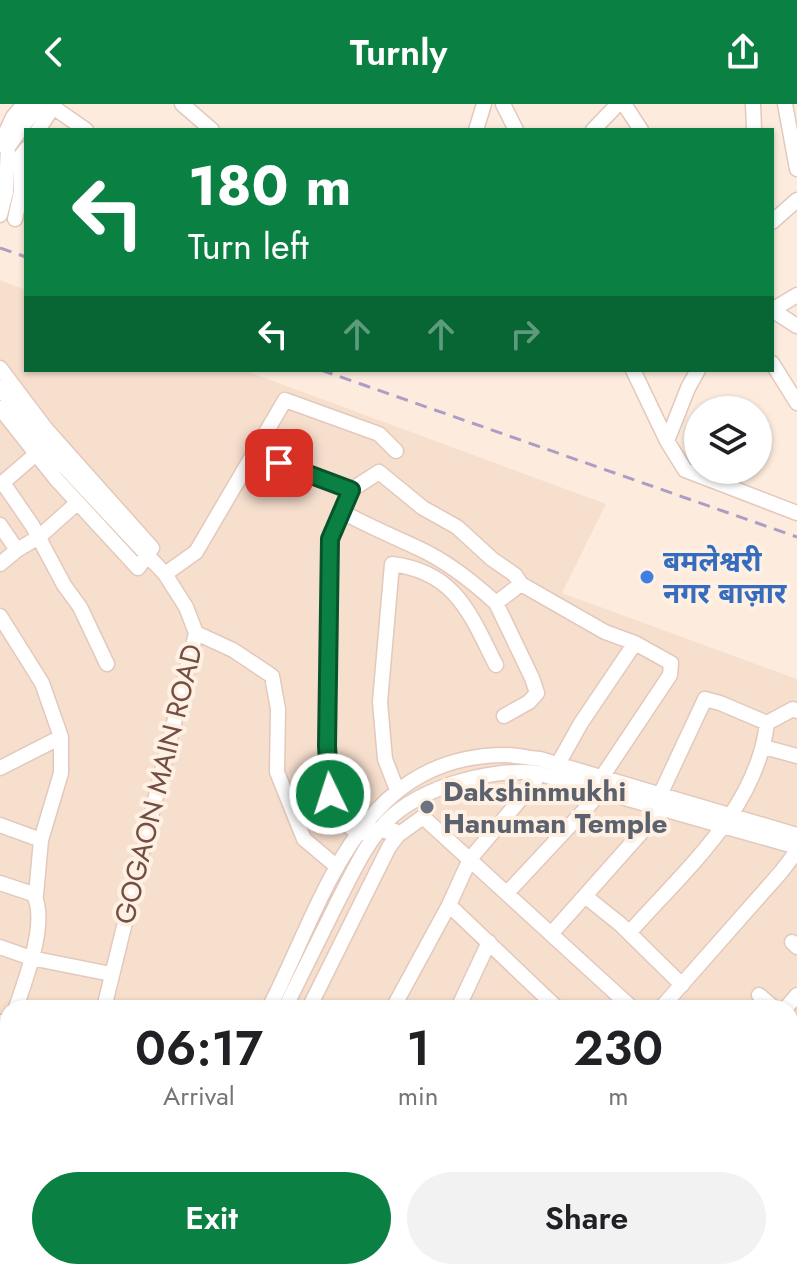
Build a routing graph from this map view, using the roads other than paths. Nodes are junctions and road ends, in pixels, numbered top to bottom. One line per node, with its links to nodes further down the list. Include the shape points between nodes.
1 (24, 104): 20 (street)
2 (182, 104): 13 (street)
3 (484, 104): 14 (street)
4 (503, 104): 15 (street)
5 (618, 104): 16 (street)
6 (624, 104): 17 (street)
7 (753, 104): 18 (street)
8 (785, 104): 22 (street)
9 (49, 105): 10 (street); 11 (street); 12 (street)
10 (27, 128)
11 (39, 128)
12 (83, 128)
13 (210, 128)
14 (477, 128)
15 (515, 128)
16 (595, 128)
17 (640, 128)
18 (754, 128)
19 (24, 131): 25 (street, via 8,147)
20 (0, 145)
21 (24, 152): 23 (street)
22 (797, 169)
23 (24, 193): 25 (street)
24 (797, 200): 26 (street)
25 (7, 217)
26 (774, 220)
27 (797, 295): 28 (street)
28 (774, 309)
29 (774, 311): 30 (street)
30 (797, 326)
31 (774, 366): 36 (street)
32 (0, 368): 50 (street, via 46,429 152,548)
33 (634, 372): 38 (street)
34 (697, 372): 38 (street)
35 (0, 388): 50 (street, GOGAON MAIN ROAD, via 44,445)
36 (797, 403)
37 (0, 408): 40 (street)
38 (667, 441): 46 (street, via 685,470)
39 (396, 451): 41 (street, via 379,434 285,400)
40 (36, 454): 42 (street); 44 (street)
41 (255, 454): 43 (street); 52 (street, via 196,552)
42 (2, 484): 48 (street)
43 (351, 490): 45 (street); 53 (street, via 379,472 423,508 457,527)
44 (77, 503): 48 (street); 50 (street, via 138,568)
45 (341, 511): 54 (street, via 422,550); 77 (street, via 330,539 327,746 330,794 347,825)
46 (797, 513)
47 (0, 525): 49 (street)
48 (39, 537): 49 (street); 58 (street)
49 (17, 550): 51 (street)
50 (147, 557): 52 (street, GOGAON MAIN ROAD)
51 (0, 564)
52 (165, 574): 56 (street, GOGAON MAIN ROAD)
53 (521, 584): 54 (street); 57 (street, via 605,632)
54 (496, 603): 61 (street, via 537,693)
55 (0, 616): 63 (street, via 42,683)
56 (196, 633): 83 (street, via 272,676 278,709 277,772 304,839); 94 (street, GOGAON MAIN ROAD)
57 (635, 643): 66 (street); 68 (street, via 671,663 670,675)
58 (107, 664)
59 (496, 665): 70 (street, via 463,600 433,576 392,564 380,702 385,759)
60 (797, 711): 62 (street)
61 (504, 716)
62 (767, 723): 64 (street); 72 (street, via 705,699)
63 (61, 737): 67 (street); 80 (street, via 61,773)
64 (764, 747): 65 (street); 74 (street)
65 (797, 756)
66 (558, 764): 68 (street); 70 (street, via 503,755 460,761)
67 (0, 768)
68 (602, 777): 72 (street)
69 (535, 782): 82 (street)
70 (397, 790): 73 (street)
71 (592, 802): 85 (street)
72 (662, 802): 74 (street); 76 (street, via 517,770 460,781 426,795); 87 (street)
73 (376, 809): 76 (street); 77 (street)
74 (727, 821): 79 (street); 81 (street); 89 (street)
75 (0, 825): 80 (street)
76 (383, 826): 77 (street, via 373,834); 78 (street); 100 (street, via 358,863)
77 (357, 832): 83 (street)
78 (398, 835): 82 (street, via 423,817); 101 (street)
79 (797, 835)
80 (41, 840): 86 (street)
81 (797, 849): 95 (street)
82 (470, 859): 85 (street); 88 (street)
83 (336, 866): 99 (street)
84 (0, 883): 86 (street)
85 (507, 893): 90 (street)
86 (36, 895): 93 (street, via 39,920)
87 (585, 896): 89 (street); 90 (street)
88 (449, 905): 91 (street); 102 (street)
89 (629, 933): 95 (street)
90 (551, 934): 105 (street)
91 (489, 942): 103 (street); 104 (street)
92 (0, 947): 93 (street)
93 (31, 958): 94 (street); 97 (street)
94 (111, 974): 98 (street, GOGAON MAIN ROAD)
95 (682, 985): 106 (street)
96 (759, 995): 107 (street)
97 (18, 1000)
98 (106, 1000)
99 (273, 1000)
100 (289, 1000)
101 (313, 1000)
102 (397, 1000)
103 (464, 1000)
104 (549, 1000)
105 (623, 1000)
106 (668, 1000)
107 (765, 1000)

